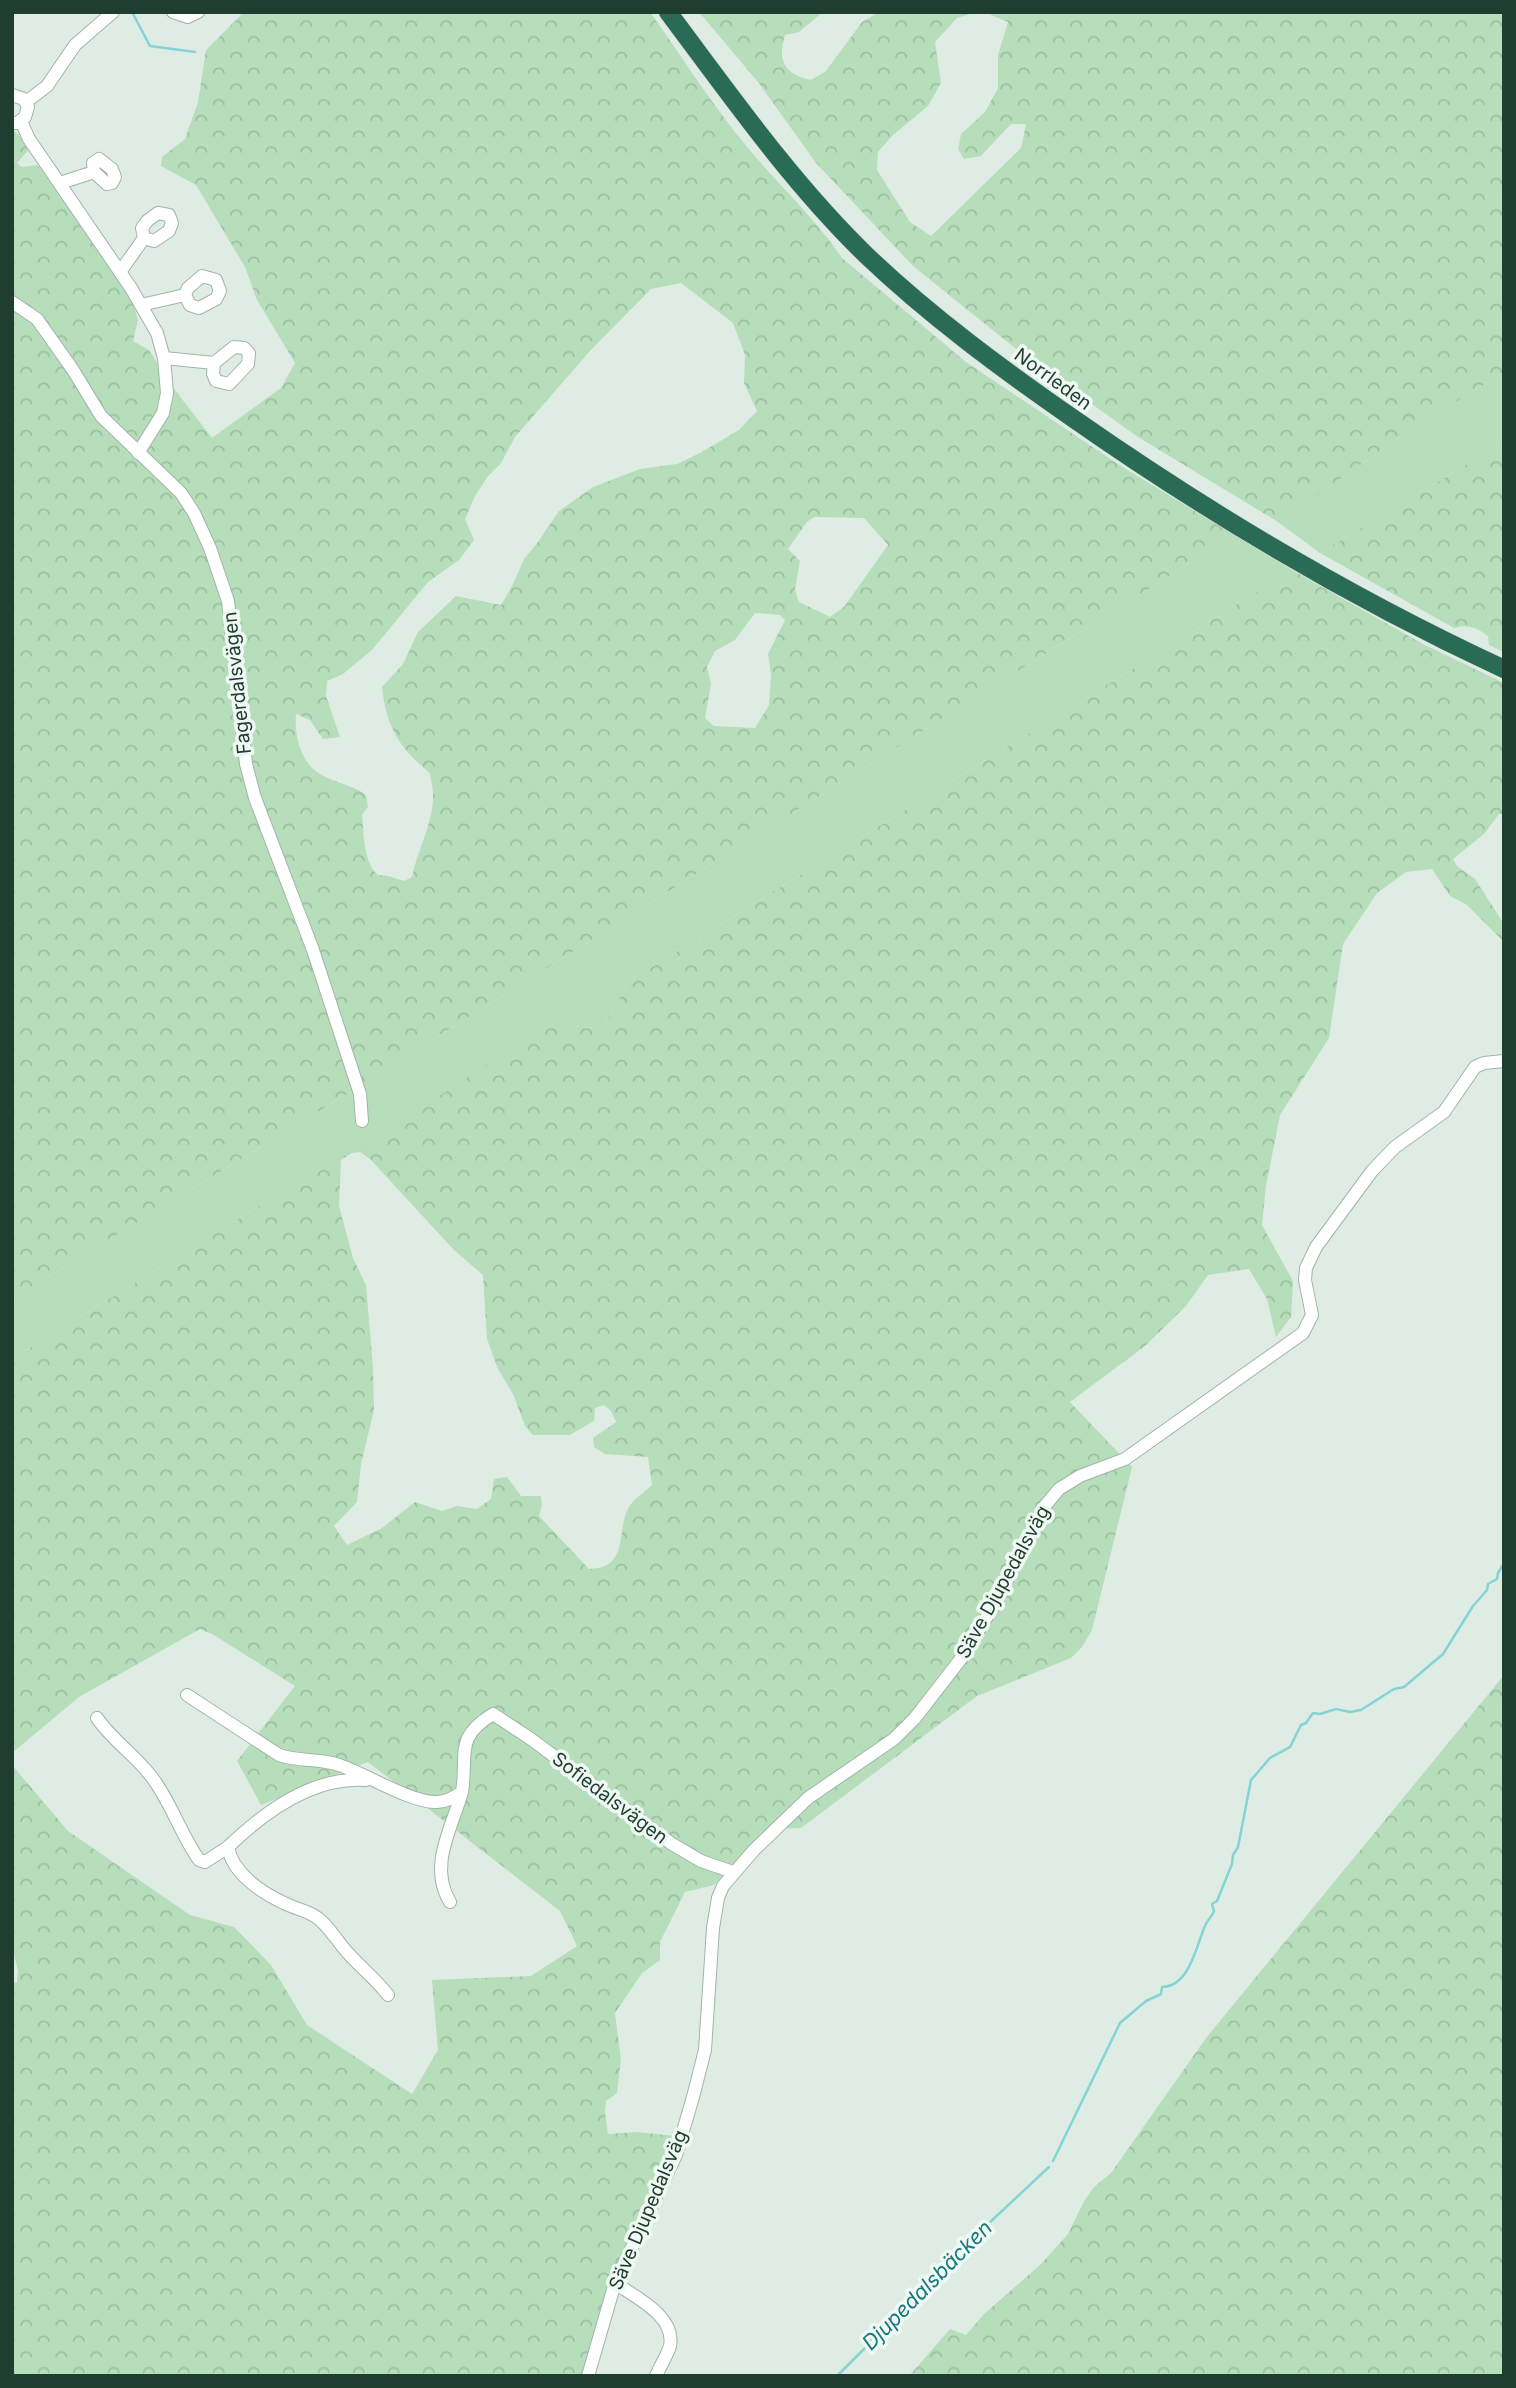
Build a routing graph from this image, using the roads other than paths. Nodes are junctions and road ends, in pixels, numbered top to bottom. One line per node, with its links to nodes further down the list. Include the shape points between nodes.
1 (113, 12): 6 (street, via 75,45 47,86)
2 (173, 12): 3 (street, via 188,17)
3 (198, 12)
4 (668, 12): 18 (highway, Norrleden, via 789,171 865,254 979,351 1101,439 1266,543 1402,619)
5 (12, 95): 6 (street)
6 (26, 102): 7 (street, via 27,112)
7 (17, 122): 9 (street)
8 (94, 172): 9 (street)
9 (60, 183): 11 (street)
10 (144, 239): 11 (street)
11 (120, 272): 14 (street)
12 (185, 295): 14 (street)
13 (12, 302): 17 (street, Fagerdalsvägen, via 37,319 101,416)
14 (141, 305): 15 (street, via 157,333)
15 (164, 358): 16 (street); 17 (street, via 167,393 163,413)
16 (214, 363)
17 (138, 453): 20 (street, Fagerdalsvägen, via 181,492 194,513 229,601 246,764 360,1094)
18 (1504, 669)
19 (1504, 1061): 26 (street, Säve Djupedalsväg, via 1475,1067 1444,1112 1385,1156 1353,1196 1306,1268 1311,1315 1303,1333 1132,1454 1059,1489 1044,1507 998,1600 963,1656 915,1718 894,1739 808,1798)
20 (362, 1121)
21 (187, 1695): 23 (street, via 271,1751 297,1760 337,1764)
22 (97, 1718): 25 (street, via 154,1780 199,1860 205,1862)
23 (373, 1781): 24 (street, via 432,1802); 25 (street, via 332,1782 300,1794)
24 (462, 1792): 26 (street, Sofiedalsvägen, via 468,1737 476,1724 493,1714 672,1844); 27 (street, via 441,1855 444,1890)
25 (228, 1847): 28 (street, via 236,1866 250,1881 320,1920)
26 (733, 1872): 29 (street, Säve Djupedalsväg, via 723,1885 715,1913 705,2050 679,2147)
27 (450, 1902)
28 (388, 1995)
29 (615, 2283): 30 (street, Säve Djupedalsväg); 31 (street, via 657,2312 668,2328 671,2340)
30 (588, 2376)
31 (656, 2376)

